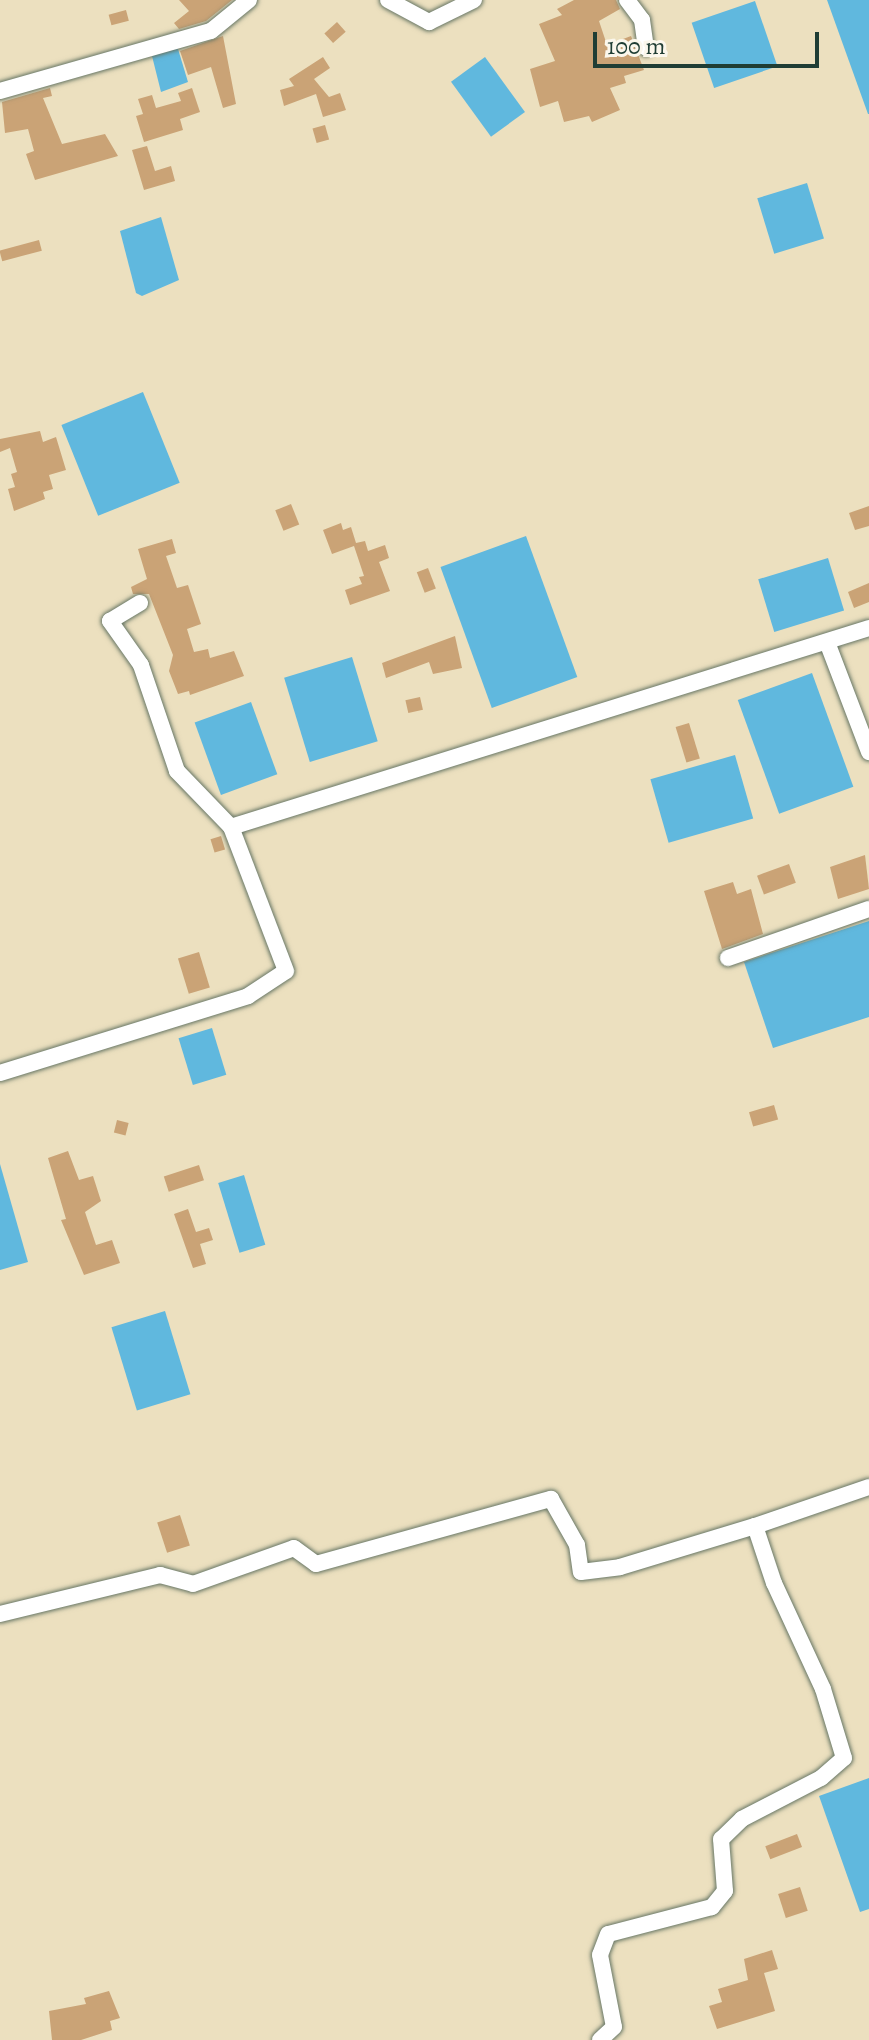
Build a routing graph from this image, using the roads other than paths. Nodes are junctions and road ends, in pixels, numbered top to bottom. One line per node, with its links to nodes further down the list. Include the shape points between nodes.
1 (249, 0): 6 (street, via 211,31)
2 (388, 0): 3 (street, via 429,22)
3 (474, 0)
4 (627, 0): 5 (street, via 642,20)
5 (646, 48)
6 (0, 91)
7 (140, 603): 11 (street, via 110,621 141,665 177,771)
8 (869, 628): 9 (street)
9 (827, 642): 10 (street); 11 (street)
10 (869, 752)
11 (231, 827): 14 (street, via 286,971 248,996)
12 (869, 909): 13 (street)
13 (728, 958)
14 (0, 1073)
15 (869, 1487): 16 (street)
16 (755, 1526): 17 (street, via 620,1567 581,1572 577,1545 551,1499 316,1564 294,1548 193,1584 160,1575); 18 (street, via 774,1583 823,1689 844,1758 821,1778 742,1819 721,1839 725,1891 712,1907 608,1934 600,1955 614,2027)
17 (0, 1614)
18 (600, 2040)

